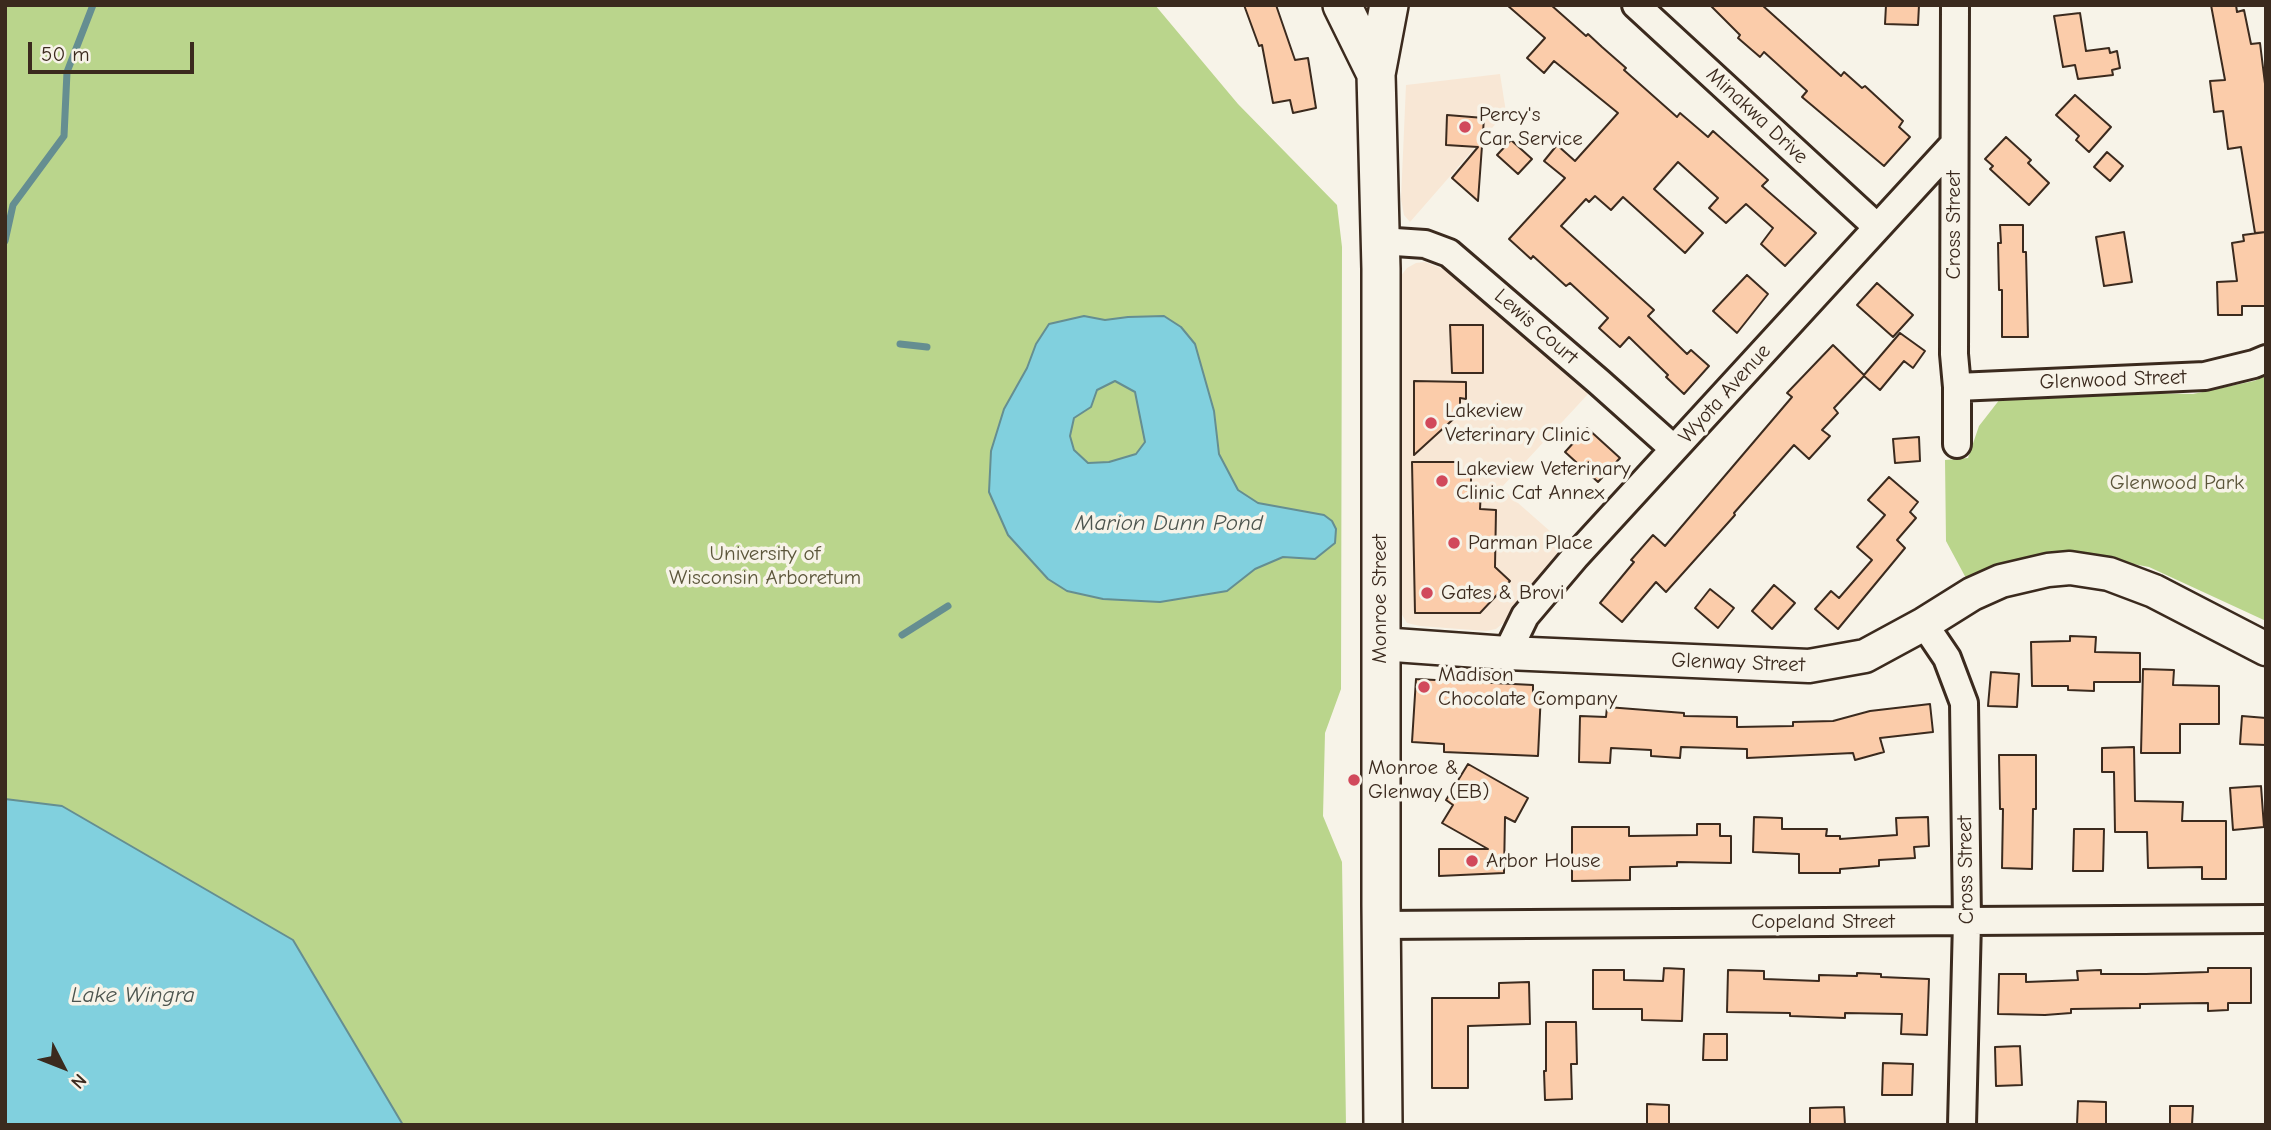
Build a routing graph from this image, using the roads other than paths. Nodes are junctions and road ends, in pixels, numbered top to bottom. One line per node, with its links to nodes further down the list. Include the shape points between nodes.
1 (1342, 5): 6 (main road, Monroe Street)
2 (1358, 5): 6 (street, Monroe Street)
3 (1389, 5): 6 (main road, Monroe Street)
4 (1636, 5): 8 (street, Minakwa Drive)
5 (1955, 5): 7 (street, Cross Street)
6 (1369, 61): 9 (main road, Monroe Street)
7 (1954, 144): 8 (street, Wyota Avenue); 11 (street, Cross Street)
8 (1877, 227): 13 (street, Wyota Avenue)
9 (1380, 241): 13 (street, Lewis Court, via 1425,244 1449,253); 15 (main road, Monroe Street)
10 (2266, 359): 11 (street, Glenwood Street, via 2205,376)
11 (1957, 387): 12 (street, Cross Street)
12 (1957, 444)
13 (1674, 449): 17 (street, Wyota Avenue, via 1525,615)
14 (1924, 624): 16 (street, Glenway Street, via 2001,581 2070,568 2109,574 2154,591); 17 (street, Glenway Street, via 1864,656 1809,666); 19 (street, Cross Street, via 1947,658 1964,703)
15 (1380, 644): 17 (street, Glenway Street); 20 (main road, Monroe Street)
16 (2266, 649)
17 (1507, 653)
18 (2266, 919): 19 (street, Copeland Street)
19 (1967, 921): 20 (street, Copeland Street); 22 (street, Cross Street)
20 (1381, 925): 21 (main road, Monroe Street)
21 (1383, 1125)
22 (1962, 1125)

